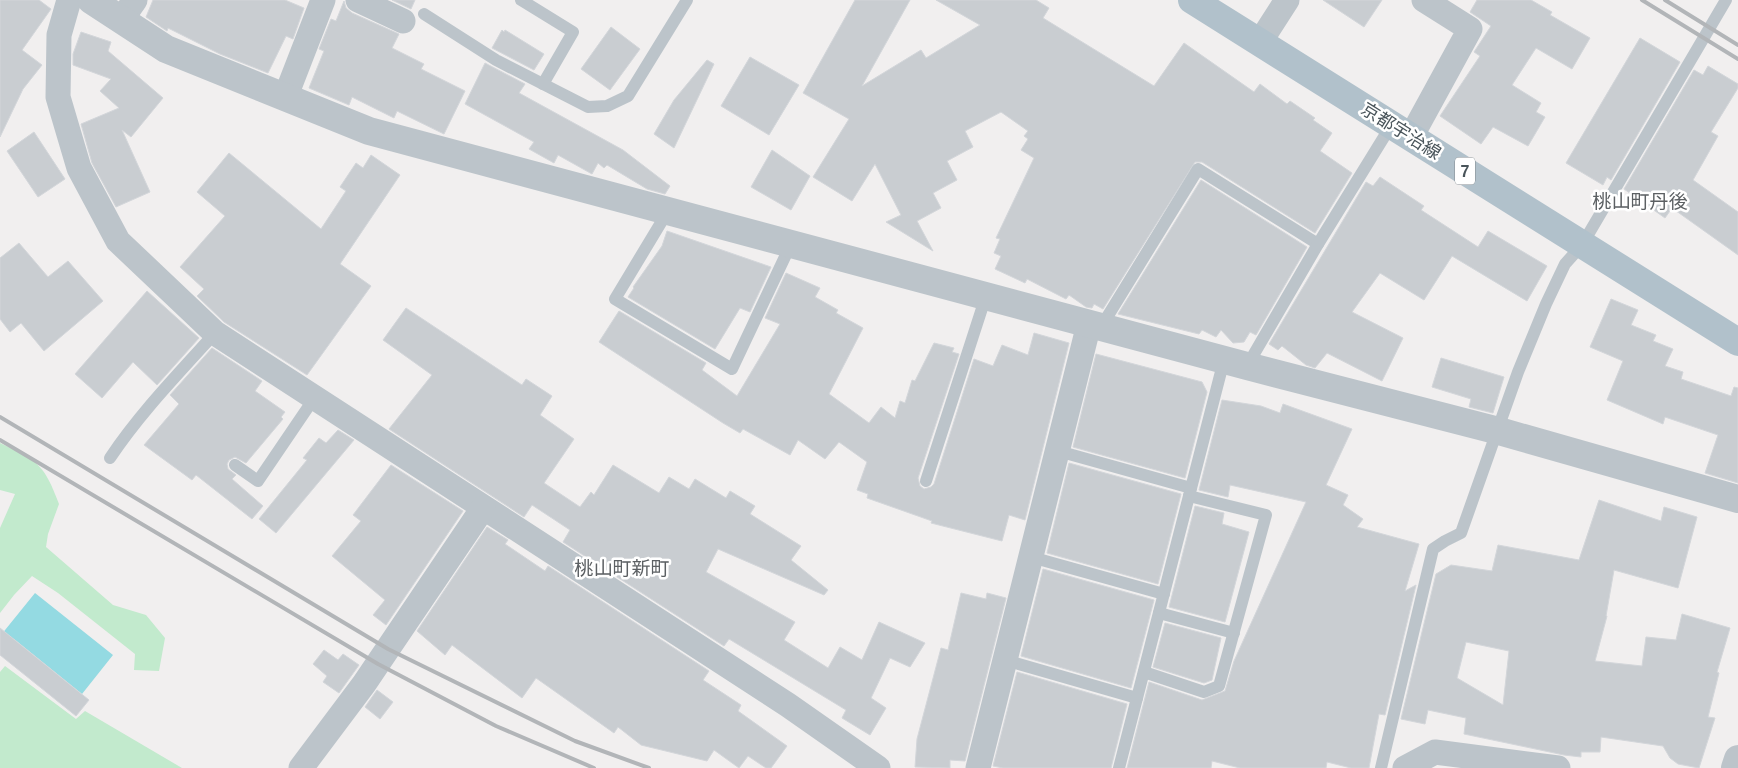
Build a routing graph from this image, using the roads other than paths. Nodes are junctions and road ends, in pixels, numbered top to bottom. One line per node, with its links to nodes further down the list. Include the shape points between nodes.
1 (70, 0): 23 (street, via 59,35 58,97 79,168 118,241)
2 (91, 0): 11 (street)
3 (323, 0): 15 (street)
4 (358, 0): 12 (street)
5 (521, 0): 14 (lane, via 573,32)
6 (687, 0): 14 (lane, via 628,96 607,106 588,107)
7 (1192, 0): 13 (main road, 京都宇治線 / 7)
8 (1287, 0): 13 (street)
9 (1424, 0): 16 (street, via 1470,29)
10 (1726, 0): 20 (lane)
11 (128, 10): 15 (street, via 166,49)
12 (413, 17): 14 (lane)
13 (1260, 42): 16 (main road, 京都宇治線 / 7)
14 (542, 84)
15 (285, 98): 17 (street, via 369,131)
16 (1402, 131): 19 (lane); 20 (main road, 京都宇治線 / 7)
17 (668, 211): 18 (street); 18 (lane, via 615,298 732,369)
18 (791, 244): 21 (street)
19 (1318, 244): 22 (lane, via 1198,169); 25 (lane)
20 (1582, 245): 24 (main road, 京都宇治線 / 7); 27 (lane, via 1566,264 1546,304 1518,372)
21 (986, 296): 22 (street); 31 (lane)
22 (1095, 326): 25 (street); 28 (street)
23 (215, 333): 26 (street); 29 (lane, via 159,395)
24 (1738, 342)
25 (1236, 363): 27 (street); 32 (lane)
26 (315, 397): 30 (lane, via 258,481); 34 (street)
27 (1499, 431): 33 (street); 47 (lane, via 1462,534 1445,540 1434,549)
28 (1058, 451): 32 (lane); 35 (street)
29 (110, 458)
30 (235, 465)
31 (926, 481)
32 (1190, 492): 36 (lane); 38 (lane, via 1266,515)
33 (1738, 499)
34 (484, 508): 43 (street, via 364,684); 44 (street, via 788,704)
35 (1031, 557): 36 (lane); 39 (street)
36 (1164, 594): 37 (lane)
37 (1159, 613): 38 (lane); 40 (lane)
38 (1234, 633): 40 (lane, via 1219,686 1204,692)
39 (1005, 660): 41 (lane); 45 (street)
40 (1144, 672): 41 (lane)
41 (1137, 698): 46 (lane)
42 (1738, 759): 50 (street)
43 (302, 768)
44 (878, 768)
45 (978, 768)
46 (1119, 768)
47 (1381, 768)
48 (1405, 768): 49 (street, via 1435,752)
49 (1558, 768)
50 (1735, 768)

